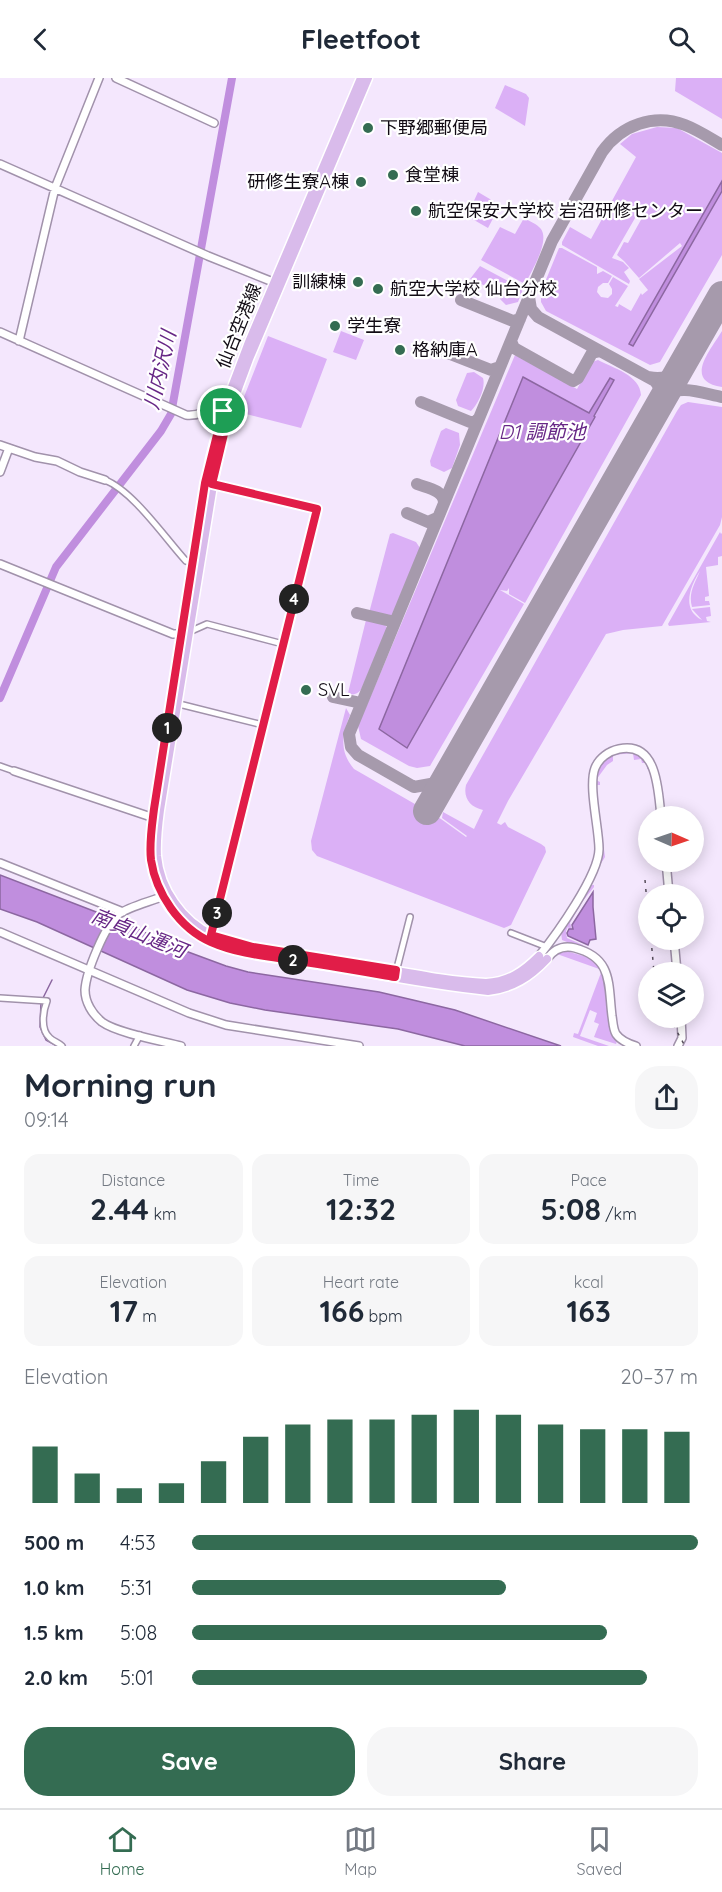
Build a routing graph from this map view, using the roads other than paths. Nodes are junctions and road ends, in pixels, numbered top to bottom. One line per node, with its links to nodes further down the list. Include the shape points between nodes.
1 (99, 78): 7 (street)
2 (116, 78): 5 (street)
3 (361, 78): 8 (main road, 仙台空港線)
4 (369, 78): 8 (main road, 仙台空港線)
5 (214, 123)
6 (0, 165): 7 (street)
7 (55, 188): 8 (street); 10 (street)
8 (277, 284): 11 (main road, 仙台空港線)
9 (0, 332): 10 (street)
10 (19, 341): 11 (street, via 178,412 191,416 208,410)
11 (226, 412): 16 (main road, 仙台空港線); 17 (main road, 仙台空港線, via 205,483)
12 (0, 445): 13 (street)
13 (9, 448): 14 (street); 15 (street, via 57,461)
14 (0, 472)
15 (109, 482): 17 (street, via 123,490 186,561)
16 (212, 484): 17 (main road, 仙台空港線); 20 (street, via 317,509)
17 (195, 563): 19 (main road, 仙台空港線)
18 (0, 564): 19 (street, via 173,634)
19 (184, 634): 20 (street, via 207,624); 21 (main road, 仙台空港線)
20 (283, 644): 22 (street)
21 (174, 703): 22 (street); 26 (main road, 仙台空港線)
22 (263, 724): 34 (street)
23 (0, 766): 24 (street)
24 (14, 771): 26 (street)
25 (660, 806): 33 (street, via 656,774 644,755 620,748 599,760 593,776 598,861)
26 (156, 819): 28 (main road, 仙台空港線, via 157,856)
27 (0, 863): 29 (street)
28 (166, 895): 29 (street); 34 (main road, 仙台空港線)
29 (120, 914): 38 (street, via 106,931)
30 (410, 917): 39 (street)
31 (0, 932): 38 (street)
32 (511, 933): 35 (street)
33 (554, 937): 35 (street); 36 (street)
34 (210, 938): 39 (main road, 仙台空港線)
35 (547, 946): 37 (street)
36 (575, 948): 37 (street, via 558,948); 43 (street, via 594,956 605,968 615,1032)
37 (543, 957): 39 (main road, 仙台空港線, via 524,975 496,986)
38 (90, 970): 42 (street, via 86,997 93,1014 108,1025); 47 (street, via 189,1013 226,1024)
39 (396, 974)
40 (0, 998): 44 (street, via 47,1001 43,1016 48,1037)
41 (682, 1028): 49 (street)
42 (140, 1035): 45 (street); 46 (street)
43 (623, 1044): 48 (street)
44 (62, 1046)
45 (134, 1046)
46 (181, 1046)
47 (359, 1046)
48 (636, 1046)
49 (678, 1046)

